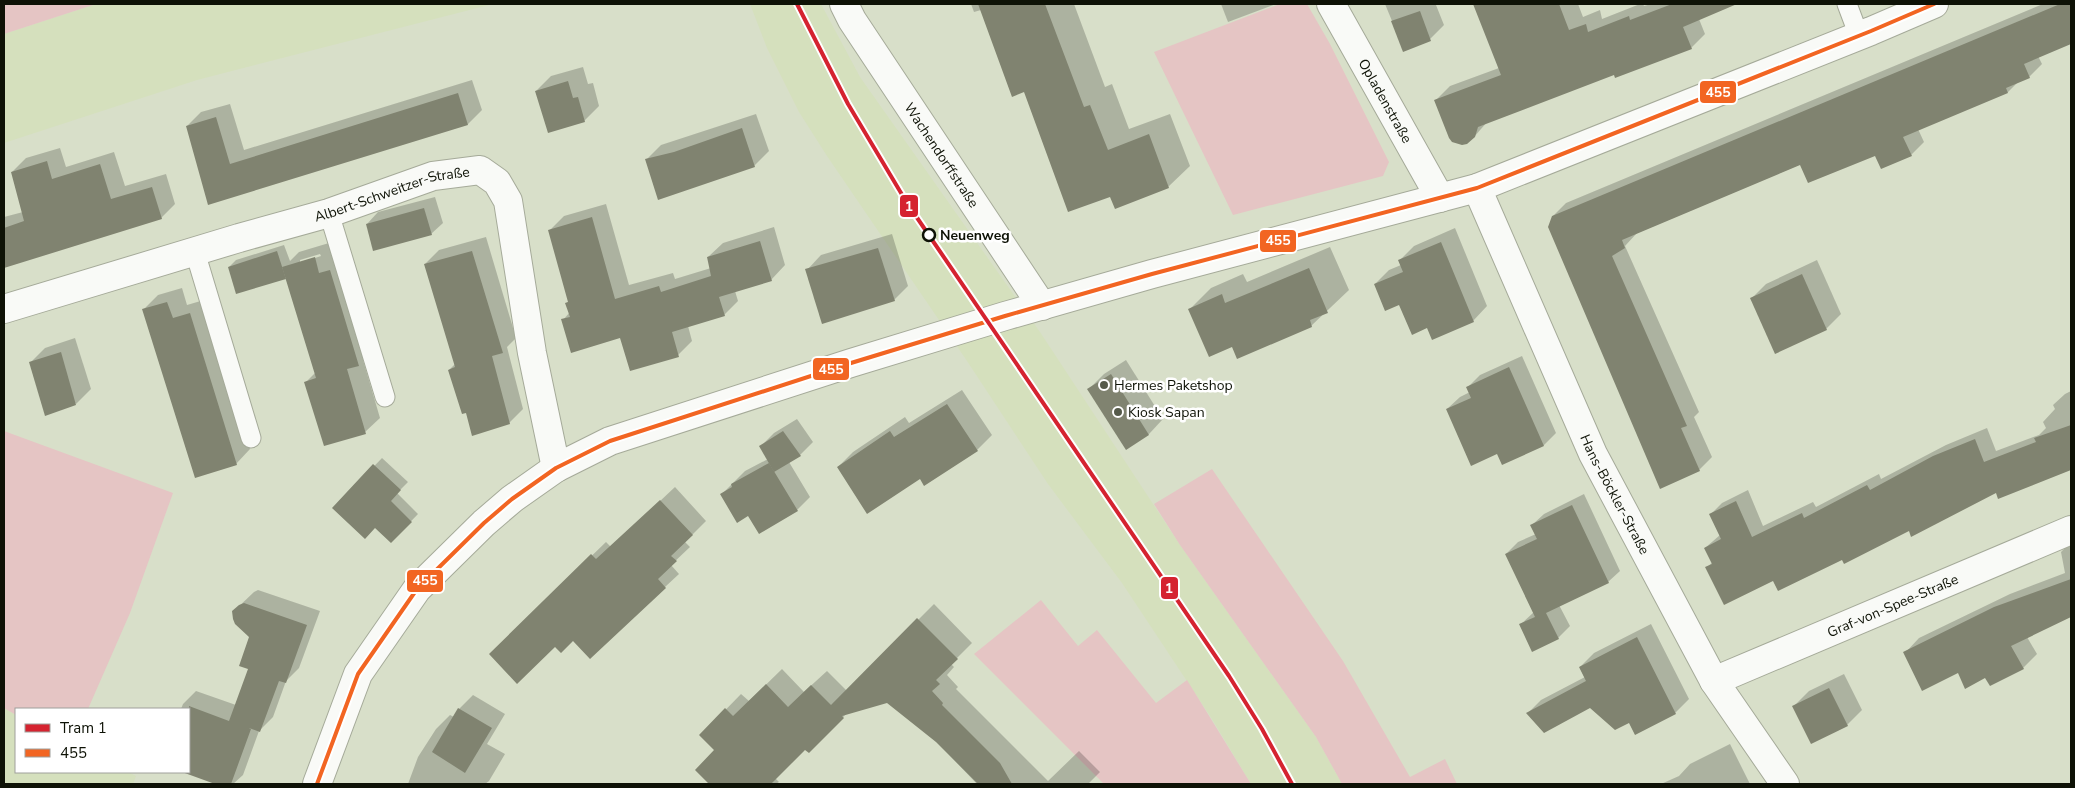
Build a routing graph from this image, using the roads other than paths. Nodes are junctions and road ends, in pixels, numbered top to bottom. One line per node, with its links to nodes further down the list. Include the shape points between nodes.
1 (844, 4): 10 (street, Wachendorffstraße, via 857,29)
2 (1331, 4): 7 (street, Opladenstraße)
3 (1847, 4): 5 (lane)
4 (1934, 4): 5 (street)
5 (1859, 36): 6 (street)
6 (1476, 188): 7 (street); 16 (street, Hans-Böckler-Straße, via 1593,454)
7 (1440, 198): 10 (street)
8 (329, 213): 9 (street, Albert-Schweitzer-Straße); 12 (lane); 14 (street, Albert-Schweitzer-Straße, via 433,176 480,170 497,182 508,201 532,353)
9 (195, 252): 11 (street, Albert-Schweitzer-Straße); 13 (lane)
10 (1042, 306): 14 (street, via 661,423 610,441)
11 (4, 309)
12 (385, 397)
13 (251, 438)
14 (556, 468): 17 (street, via 484,523 417,589 358,674)
15 (2071, 530): 16 (street, Graf-von-Spee-Straße)
16 (1714, 681): 18 (street, Hans-Böckler-Straße)
17 (317, 784)
18 (1785, 784)

